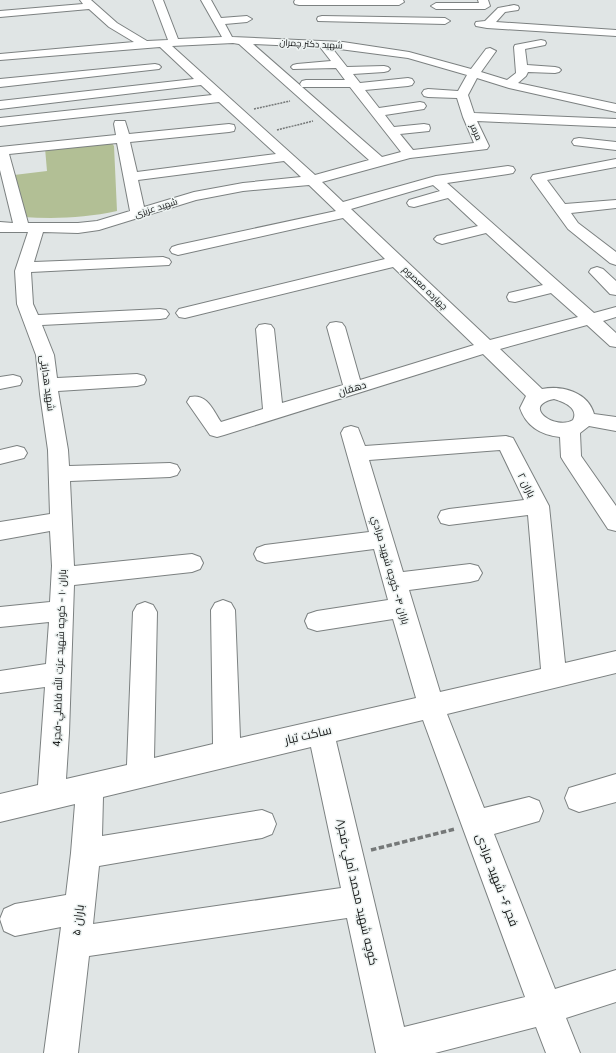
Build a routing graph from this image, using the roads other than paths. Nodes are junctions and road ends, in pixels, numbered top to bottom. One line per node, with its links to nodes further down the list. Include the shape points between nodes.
1 (158, 0): 28 (street)
2 (206, 0): 16 (street)
3 (483, 0): 7 (street, via 485,6)
4 (398, 1): 5 (street); 20 (street)
5 (299, 2)
6 (89, 3): 11 (street); 19 (street)
7 (465, 3): 8 (street)
8 (436, 6)
9 (514, 8): 21 (street, via 502,10 483,25)
10 (112, 12): 19 (street)
11 (0, 14)
12 (247, 19): 16 (street)
13 (322, 19): 15 (street)
14 (584, 19): 23 (street)
15 (365, 20): 20 (street); 22 (street)
16 (218, 21): 25 (street)
17 (445, 21): 20 (street)
18 (546, 22): 21 (street)
19 (113, 25): 24 (street)
20 (407, 25)
21 (556, 29): 23 (street)
22 (369, 31)
23 (614, 32)
24 (132, 36): 30 (street); 32 (street)
25 (229, 41): 26 (street, شهید دکتر چمران); 28 (street, شهید دکتر چمران)
26 (243, 41): 31 (street, شهید دکتر چمران); 74 (street)
27 (410, 42): 34 (street)
28 (168, 43): 30 (street, شهید دکتر چمران); 44 (street, چهارده معصوم)
29 (541, 43): 40 (street, via 519,47)
30 (145, 44): 35 (street, شهید دکتر چمران)
31 (323, 44): 34 (street, شهید دکتر چمران); 39 (street)
32 (0, 47)
33 (490, 51): 43 (street)
34 (409, 55): 43 (street, شهید دکتر چمران)
35 (0, 57)
36 (557, 57): 42 (street)
37 (297, 67): 39 (street)
38 (155, 68): 45 (street)
39 (342, 68): 41 (street); 50 (street)
40 (522, 68): 42 (street); 49 (street, via 522,74)
41 (384, 69)
42 (555, 70): 47 (street)
43 (473, 75): 49 (street, شهید دکتر چمران); 53 (street)
44 (203, 81): 51 (street); 54 (street, چهارده معصوم)
45 (0, 82)
46 (408, 82): 50 (street)
47 (556, 82)
48 (306, 84): 50 (street)
49 (509, 84): 57 (street, شهید دکتر چمران)
50 (355, 85): 60 (street)
51 (114, 91): 55 (street); 58 (street)
52 (428, 93): 53 (street)
53 (462, 95): 61 (street)
54 (222, 98): 58 (street); 73 (street, چهارده معصوم)
55 (0, 105)
56 (420, 106): 60 (street)
57 (616, 108)
58 (117, 109): 62 (street); 68 (street)
59 (358, 109): 60 (street)
60 (374, 110): 65 (street)
61 (469, 117): 63 (street, مرمر); 72 (street, مرمر, via 482,146)
62 (0, 122)
63 (616, 123)
64 (371, 125): 65 (street)
65 (388, 127): 67 (street); 72 (street)
66 (229, 128): 68 (street)
67 (424, 128)
68 (123, 139): 71 (street); 77 (street)
69 (579, 142): 70 (street)
70 (616, 146)
71 (1, 151): 80 (street)
72 (409, 154): 74 (street, مرمر)
73 (287, 157): 77 (street); 78 (street, چهارده معصوم)
74 (380, 163): 78 (street, مرمر)
75 (616, 163): 84 (street, via 538,178)
76 (508, 170): 79 (street)
77 (130, 177): 86 (street)
78 (312, 180): 85 (street, چهارده معصوم); 86 (street, شهید عزیزی, via 243,187 194,196)
79 (436, 180): 81 (street); 85 (street)
80 (6, 184): 87 (street)
81 (450, 193): 82 (street); 89 (street)
82 (414, 203)
83 (616, 204): 84 (street)
84 (561, 209): 92 (street, via 573,226)
85 (344, 210): 91 (street); 93 (street, چهارده معصوم)
86 (138, 214): 87 (street, شهید عزیزی, via 78,228)
87 (29, 226): 88 (street, شهید عزیزی); 95 (street, شهید هدایتی)
88 (0, 227)
89 (488, 228): 90 (street); 97 (street)
90 (442, 239)
91 (178, 250)
92 (616, 260)
93 (397, 261): 101 (street); 108 (street, چهارده معصوم)
94 (163, 262): 95 (street)
95 (24, 267): 104 (street, شهید هدایتی, via 25,304)
96 (597, 272): 98 (street)
97 (554, 287): 99 (street); 103 (street)
98 (616, 290)
99 (515, 297)
100 (616, 312): 103 (street, دهقان)
101 (185, 313)
102 (160, 314): 104 (street)
103 (590, 319): 107 (street); 108 (street, دهقان)
104 (31, 320): 110 (street, شهید هدایتی, via 45,355)
105 (336, 327): 111 (street)
106 (264, 329): 114 (street)
107 (616, 342)
108 (486, 347): 111 (street, دهقان); 112 (street, چهارده معصوم)
109 (137, 380): 110 (street)
110 (48, 385): 119 (street, شهید هدایتی, via 58,450)
111 (353, 388): 114 (street, دهقان)
112 (538, 396): 115 (street, via 554,394 571,398 583,408 585,414); 115 (street, via 533,400 529,410 536,422 552,429)
113 (197, 402): 114 (street, دهقان, via 217,430)
114 (273, 413)
115 (577, 424): 116 (street); 121 (street, via 571,457)
116 (616, 424)
117 (354, 444): 122 (street, باران ۲, via 506,443); 127 (street, باران ۴- كوچه شهيد مرادي)
118 (170, 470): 119 (street)
119 (58, 474): 124 (street, شهید هدایتی)
120 (616, 490): 121 (street)
121 (595, 493): 125 (street)
122 (538, 506): 123 (street); 141 (street, باران ۲)
123 (450, 517)
124 (61, 521): 126 (street); 131 (street, باران ۱۰ - كوچه شهيد عزت الله فاضلي-فجر4)
125 (616, 523)
126 (0, 531)
127 (382, 539): 128 (street); 132 (street, باران ۴- كوچه شهيد مرادي)
128 (265, 554)
129 (192, 563): 131 (street)
130 (470, 573): 132 (street)
131 (62, 577): 135 (street, باران ۱۰ - كوچه شهيد عزت الله فاضلي-فجر4)
132 (394, 583): 133 (street, باران ۴- كوچه شهيد مرادي)
133 (401, 608): 138 (street); 143 (street, باران ۴- كوچه شهيد مرادي)
134 (223, 610): 145 (street)
135 (61, 611): 137 (street); 140 (street, باران ۱۰ - كوچه شهيد عزت الله فاضلي-فجر4)
136 (145, 612): 146 (street)
137 (0, 617)
138 (316, 620)
139 (616, 662): 141 (street, ساکت تبار)
140 (58, 674): 142 (street); 149 (street, باران ۱۰ - كوچه شهيد عزت الله فاضلي-فجر4)
141 (554, 677): 143 (street, ساکت تبار)
142 (0, 682)
143 (431, 706): 144 (street, ساکت تبار); 154 (street, فجر ۶- شهید مرادی)
144 (321, 732): 145 (street, ساکت تبار); 156 (street, كوچه شهيد محمد آملي-فجر۸)
145 (227, 754): 146 (street, ساکت تبار)
146 (140, 775): 147 (street, ساکت تبار)
147 (90, 787): 149 (street, ساکت تبار); 155 (street, باران ۵)
148 (616, 788): 150 (street)
149 (51, 796): 151 (street, ساکت تبار)
150 (579, 798)
151 (0, 808)
152 (529, 811): 154 (street)
153 (262, 824): 155 (street)
154 (476, 825): 161 (street, فجر ۶- شهید مرادی)
155 (86, 853): 157 (street, باران ۵)
156 (359, 901): 159 (street); 162 (street, كوچه شهيد محمد آملي-فجر۸)
157 (79, 908): 158 (street); 159 (street, باران ۵)
158 (15, 920)
159 (75, 942): 163 (street, باران ۵)
160 (616, 986): 161 (street)
161 (546, 1008): 162 (street); 164 (street, فجر ۶- شهید مرادی)
162 (392, 1050)
163 (61, 1053)
164 (563, 1053)

